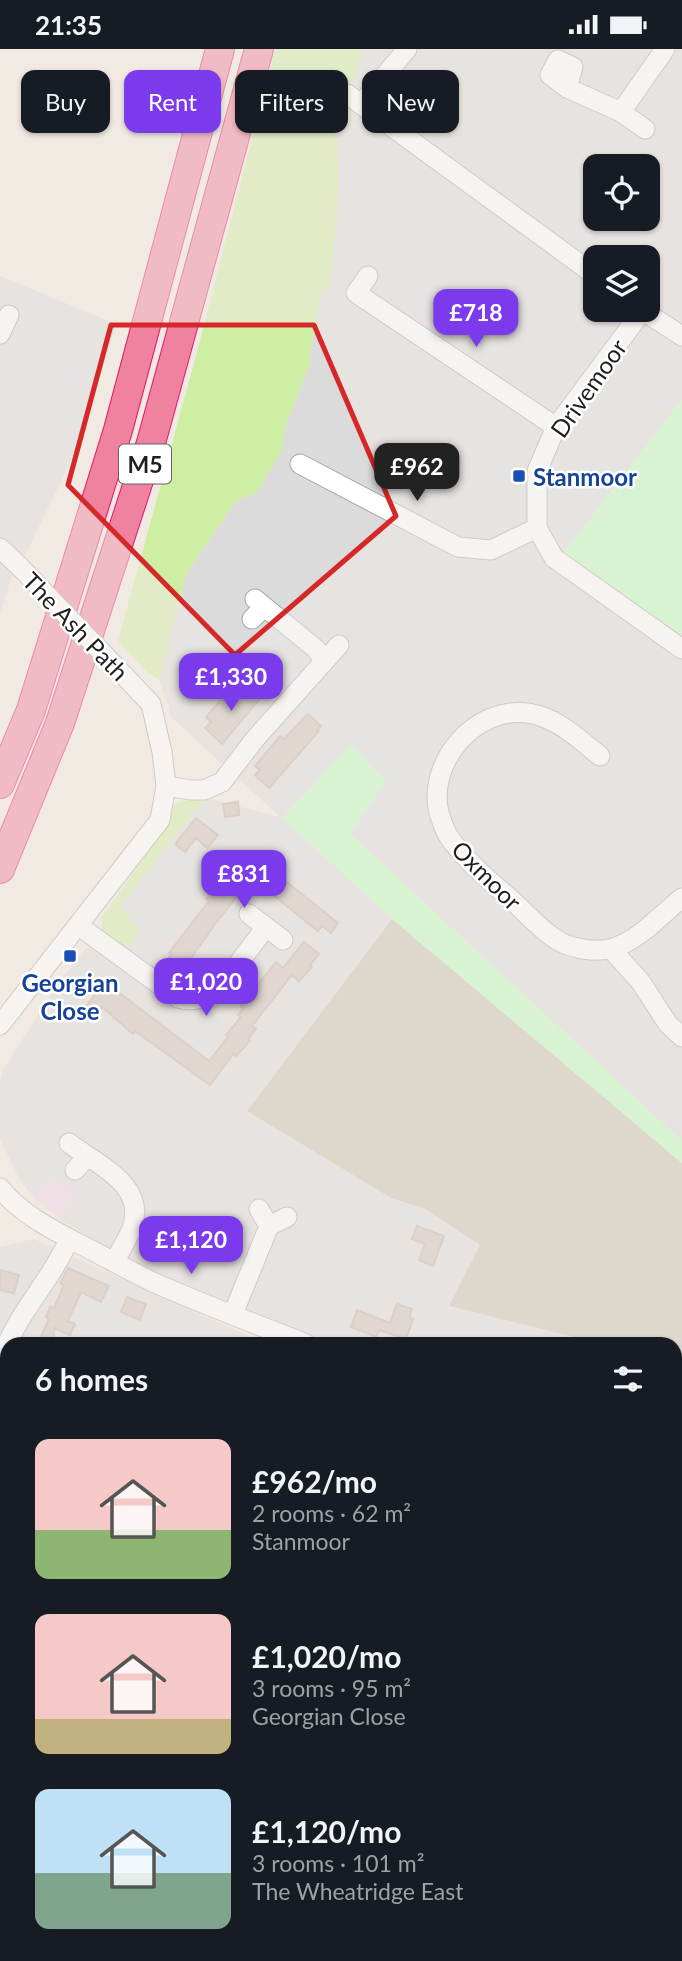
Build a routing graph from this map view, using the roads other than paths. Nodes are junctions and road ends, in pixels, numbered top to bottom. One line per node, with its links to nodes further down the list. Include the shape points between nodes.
1 (220, 49): 22 (highway, M5, via 118,430 30,710)
2 (259, 49): 24 (highway, M5, via 147,455 60,723)
3 (407, 49): 8 (street, via 354,99)
4 (665, 49): 6 (street)
5 (550, 75): 6 (street, via 567,88)
6 (621, 112): 7 (street)
7 (645, 129)
8 (583, 266)
9 (368, 276): 13 (street, via 356,293)
10 (660, 321): 12 (street)
11 (634, 322): 13 (street, Drivemoor)
12 (682, 335)
13 (556, 427): 15 (street, Drivemoor, via 537,471)
14 (306, 473): 15 (street, via 458,547 491,549)
15 (537, 528): 19 (street, Drivemoor, via 554,558)
16 (0, 548): 23 (street, The Ash Path, bridge, via 150,704)
17 (257, 608): 20 (street, via 316,649)
18 (340, 645): 20 (street)
19 (682, 649)
20 (322, 664): 23 (street, via 222,782 204,790)
21 (600, 756): 30 (street, Oxmoor, via 559,725 529,713 509,713 492,717 460,739 447,758 437,792 444,829 451,839 534,921 572,947)
22 (0, 784)
23 (166, 786): 27 (street, The Ash Path, via 160,820)
24 (0, 869)
25 (682, 898): 30 (street, via 631,940)
26 (248, 914): 28 (street)
27 (79, 926): 28 (street, via 178,998 191,1001 219,989); 31 (street, The Ash Path)
28 (266, 927): 29 (street)
29 (283, 940)
30 (611, 949): 32 (street)
31 (0, 1025)
32 (682, 1037)
33 (69, 1143): 39 (street, via 81,1164 121,1181 133,1199 131,1231)
34 (0, 1188): 38 (street, via 20,1209)
35 (259, 1209): 37 (street)
36 (287, 1217): 37 (street)
37 (269, 1226): 40 (street)
38 (70, 1239): 39 (street); 41 (street)
39 (114, 1262): 40 (street)
40 (233, 1314): 42 (street)
41 (11, 1337)
42 (289, 1337)

